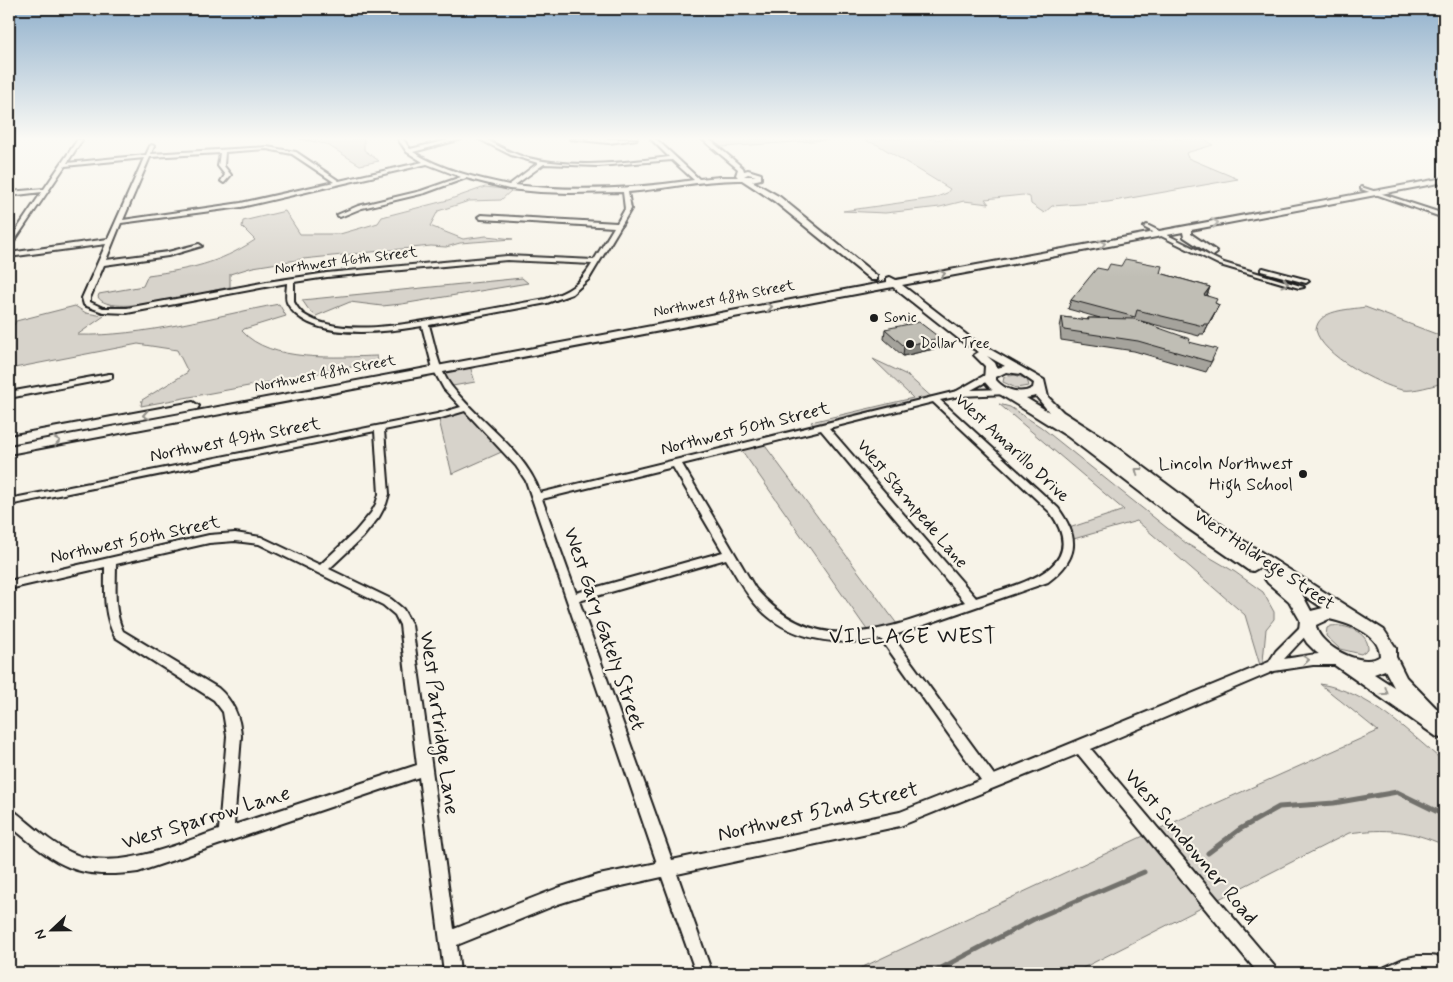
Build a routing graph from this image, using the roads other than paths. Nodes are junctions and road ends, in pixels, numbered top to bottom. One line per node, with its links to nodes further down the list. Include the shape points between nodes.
1 (50, 185): 13 (street)
2 (135, 185): 21 (street)
3 (331, 185): 21 (street, via 241,206)
4 (443, 185): 18 (street)
5 (501, 185): 11 (street)
6 (663, 185): 14 (street)
7 (755, 185): 34 (street)
8 (762, 185): 34 (street)
9 (1392, 185): 12 (main road, Northwest 48th Street)
10 (1416, 185): 15 (main road, Northwest 48th Street)
11 (508, 186): 14 (street)
12 (1374, 189): 15 (main road, Northwest 48th Street); 19 (street); 23 (main road, Northwest 48th Street, one-way to 12); 24 (main road, Northwest 48th Street, via 1363,188)
13 (46, 190): 16 (street); 26 (street)
14 (625, 190): 22 (street, via 628,209)
15 (1386, 190): 17 (street)
16 (9, 194)
17 (1444, 210)
18 (340, 215)
19 (1444, 216)
20 (481, 218): 22 (street)
21 (119, 222): 25 (street)
22 (619, 225): 30 (street)
23 (1188, 228): 24 (main road, Northwest 48th Street); 28 (main road, via 1187,235)
24 (1157, 230): 28 (street); 34 (main road, Northwest 48th Street, one-way to 24); 34 (main road, Northwest 48th Street); 35 (street, one-way to 35, via 1236,269)
25 (111, 241): 29 (street); 31 (street)
26 (9, 245)
27 (199, 246): 31 (street)
28 (1213, 253): 33 (street, via 1249,267)
29 (9, 255)
30 (597, 262): 32 (street, Northwest 46th Street, via 513,258); 36 (street, via 582,284 567,295 540,303)
31 (102, 263): 32 (street, Northwest 46th Street, via 86,300 90,306 100,310 136,310)
32 (291, 280): 36 (street, via 293,307 303,317 320,324 370,330)
33 (1306, 280)
34 (884, 281): 37 (main road, Northwest 48th Street); 38 (main road, via 968,341); 39 (main road, via 948,336 988,361)
35 (1301, 287)
36 (425, 323): 37 (street, West Gary Gately Street)
37 (436, 365): 46 (street, West Gary Gately Street, via 447,387); 49 (main road, Northwest 48th Street, one-way to 49); 50 (main road, Northwest 48th Street, one-way to 37)
38 (1020, 370): 39 (main road, via 1000,370); 41 (main road, via 1037,378)
39 (991, 375): 42 (street, Northwest 50th Street); 43 (main road, via 993,385)
40 (109, 376): 44 (street)
41 (1039, 390): 43 (main road, via 1030,394); 60 (main road, West Holdrege Street, one-way to 41, via 1269,566 1054,411 1044,402)
42 (960, 392): 43 (street, Northwest 50th Street); 45 (street, Northwest 50th Street)
43 (1007, 393): 61 (main road, West Holdrege Street, via 1060,425 1185,521 1280,584 1295,597)
44 (9, 395)
45 (935, 400): 48 (street, Northwest 50th Street); 59 (street, West Amarillo Drive, via 1054,510 1070,540 1063,563 1044,579)
46 (466, 408): 47 (street, Northwest 49th Street); 52 (street, West Gary Gately Street, via 525,472)
47 (379, 428): 53 (street, Northwest 49th Street); 56 (street, via 383,502 373,519)
48 (824, 428): 51 (street, Northwest 50th Street); 59 (street, West Stampede Lane)
49 (9, 440)
50 (9, 450)
51 (676, 463): 52 (street, Northwest 50th Street); 54 (street)
52 (538, 497): 58 (street, West Gary Gately Street)
53 (9, 502)
54 (729, 554): 58 (street); 62 (street, via 758,601 790,626 835,638)
55 (111, 562): 56 (street, Northwest 50th Street, via 235,537 260,541); 57 (street, Northwest 50th Street); 72 (street, via 112,616 119,634 213,692 230,709 234,736)
56 (322, 569): 69 (street, West Partridge Lane, via 387,602 402,617 406,625)
57 (9, 584)
58 (572, 599): 73 (street, West Gary Gately Street)
59 (973, 603): 62 (street)
60 (1351, 618): 61 (main road, via 1320,614); 63 (main road, West Holdrege Street, via 1377,634 1388,649)
61 (1308, 624): 64 (main road, West Holdrege Street, via 1315,643); 65 (street, Northwest 52nd Street)
62 (884, 634): 70 (street)
63 (1388, 658): 64 (main road, via 1378,667 1358,667); 66 (main road, via 1402,686)
64 (1343, 662): 65 (street, Northwest 52nd Street, one-way to 64, via 1313,660); 67 (main road, one-way to 67)
65 (1273, 666): 68 (street, Northwest 52nd Street)
66 (1444, 728)
67 (1444, 731)
68 (1081, 747): 70 (street, Northwest 52nd Street); 78 (street, West Sundowner Road)
69 (425, 769): 72 (street, West Sparrow Lane); 74 (street, West Partridge Lane)
70 (991, 783): 73 (street, Northwest 52nd Street, via 900,819)
71 (9, 816): 72 (street, West Sparrow Lane, via 60,856 87,867 138,864)
72 (226, 836)
73 (667, 868): 74 (street, Northwest 52nd Street, via 579,889); 77 (street, West Gary Gately Street)
74 (448, 940): 76 (street, West Partridge Lane)
75 (1444, 966): 79 (street, via 1401,967)
76 (452, 973)
77 (704, 973)
78 (1269, 973)
79 (1390, 973)

